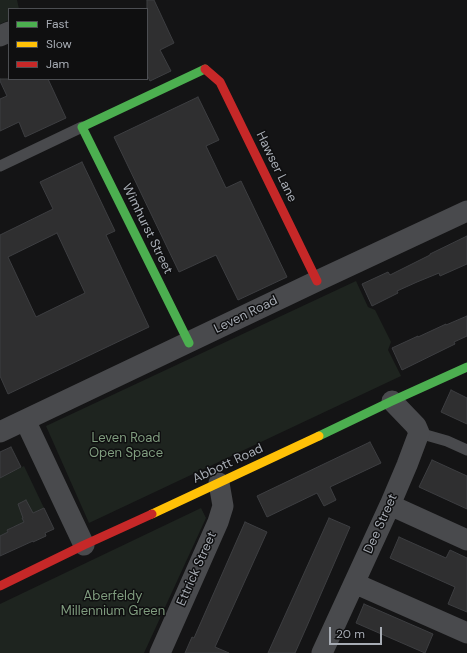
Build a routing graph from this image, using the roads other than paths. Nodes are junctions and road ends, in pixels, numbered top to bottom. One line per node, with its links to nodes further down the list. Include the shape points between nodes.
1 (82, 127): 2 (lane); 4 (street, Hawser Lane, via 204,69 220,82); 5 (street, Wimhurst Street)
2 (0, 166)
3 (467, 211): 4 (street, Leven Road)
4 (317, 281): 5 (street, Leven Road)
5 (189, 343): 8 (street, Leven Road)
6 (466, 368): 7 (street, Abbott Road)
7 (392, 401): 10 (street, via 416,426); 12 (street, Abbott Road)
8 (25, 420): 9 (street, Leven Road); 15 (street)
9 (0, 432)
10 (419, 433): 11 (lane); 13 (street, Dee Street)
11 (467, 450)
12 (219, 483): 15 (street, Abbott Road); 19 (street, Ettrick Street, via 223,506 218,522)
13 (390, 505): 14 (street); 16 (street, Dee Street)
14 (467, 540)
15 (84, 544): 17 (street, Abbott Road)
16 (354, 582): 18 (street); 20 (street, Dee Street)
17 (0, 586)
18 (467, 633)
19 (160, 653)
20 (322, 653)

